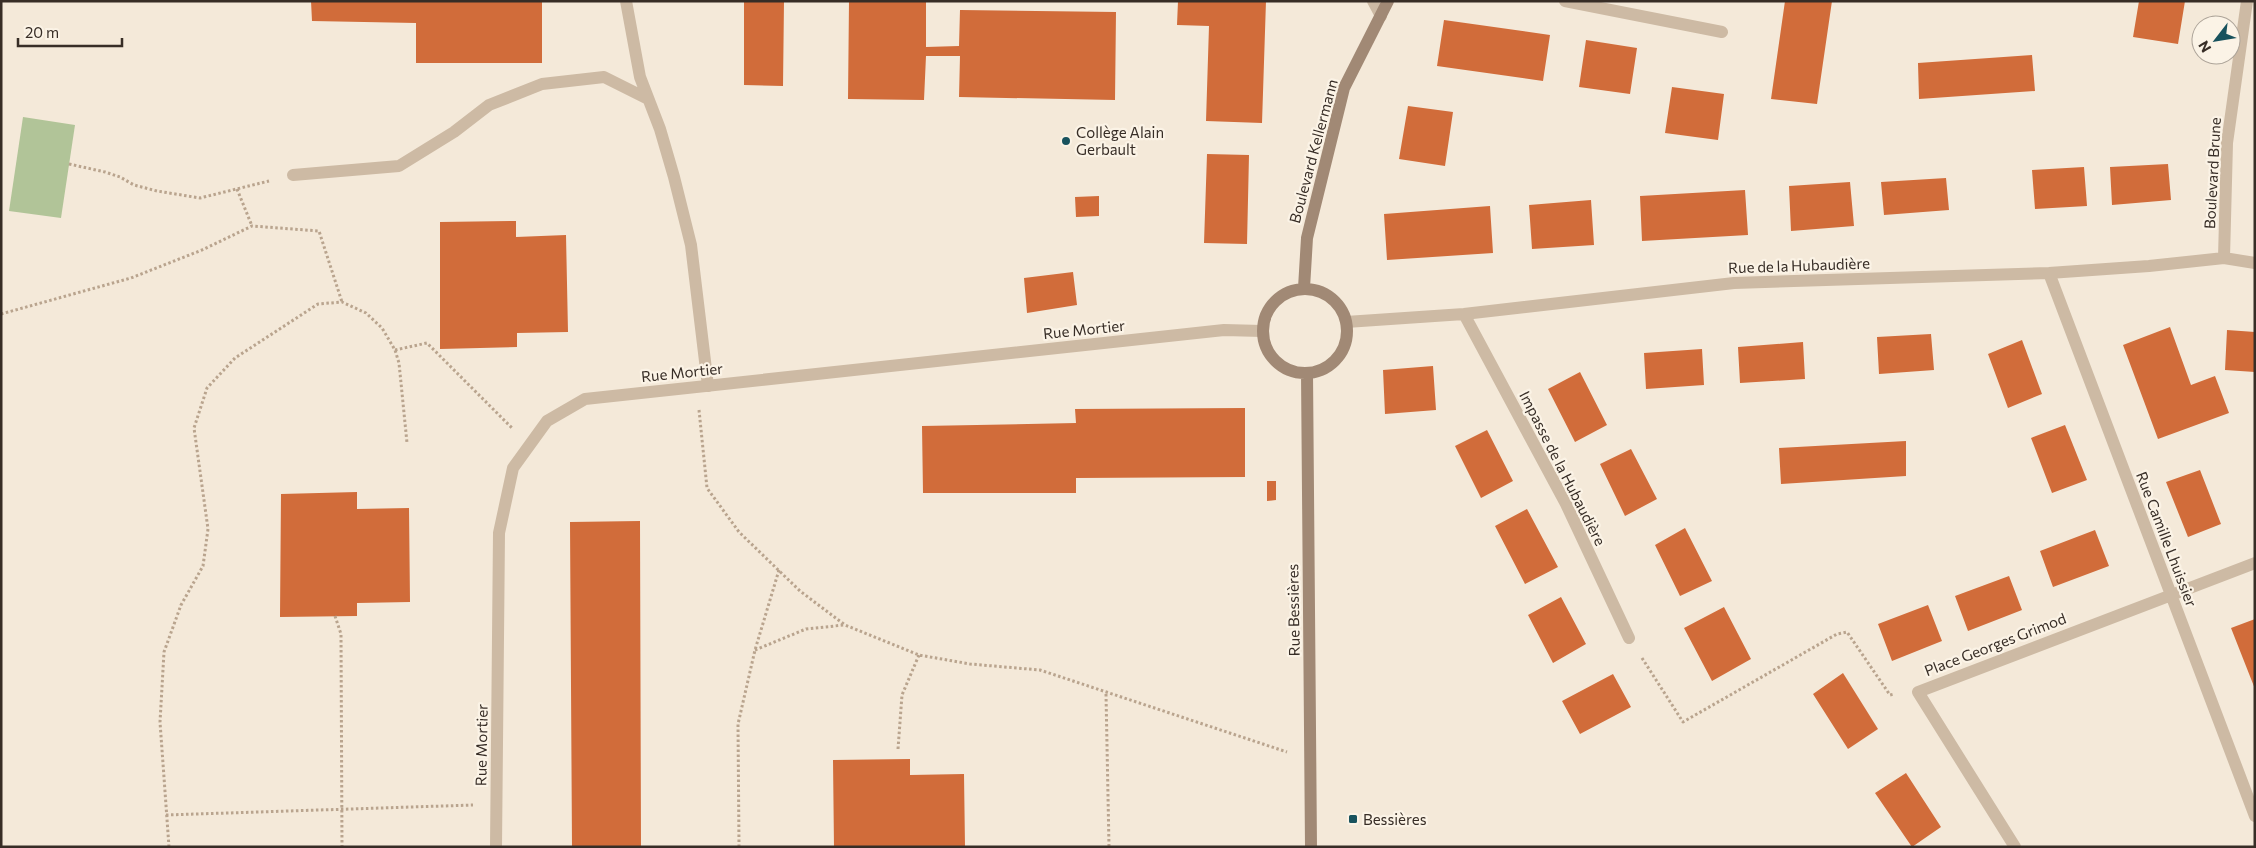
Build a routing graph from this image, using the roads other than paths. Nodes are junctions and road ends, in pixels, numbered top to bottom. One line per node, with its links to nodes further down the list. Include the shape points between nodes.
1 (626, 1): 8 (street, via 640,77)
2 (1373, 1): 6 (street)
3 (1388, 1): 6 (street, Boulevard Kellermann)
4 (1565, 1): 7 (street)
5 (2247, 1): 10 (street, Boulevard Brune, via 2226,143)
6 (1381, 16): 13 (street, Boulevard Kellermann, via 1344,88 1307,238)
7 (1722, 32)
8 (648, 99): 9 (street, via 604,77 542,84 489,105 454,132 399,166); 18 (street, via 674,177 691,245)
9 (293, 175)
10 (2224, 258): 11 (street, Rue de la Hubaudière); 12 (street, Rue de la Hubaudière)
11 (2255, 263)
12 (2049, 273): 14 (street, Rue de la Hubaudière, via 1734,283); 20 (street, Rue Camille Lhuissier)
13 (1304, 288): 15 (street, via 1318,290 1331,297 1341,308); 16 (street, via 1291,290 1270,306)
14 (1464, 314): 15 (street, Rue de la Hubaudière); 21 (street, Impasse de la Hubaudière, via 1566,504)
15 (1346, 322): 17 (street, via 1347,336 1334,362 1321,370)
16 (1262, 331): 17 (street, via 1271,357 1293,372); 18 (street, Rue Mortier, via 1224,330)
17 (1307, 373): 24 (street, Rue Bessières)
18 (702, 386): 23 (street, Rue Mortier, via 585,399 547,421 513,468 499,533)
19 (2255, 563): 20 (street, Place Georges Grimod)
20 (2170, 594): 22 (street, Rue Camille Lhuissier); 25 (street, Place Georges Grimod, via 1918,692)
21 (1630, 638)
22 (2255, 816)
23 (496, 847)
24 (1311, 847)
25 (2015, 847)

